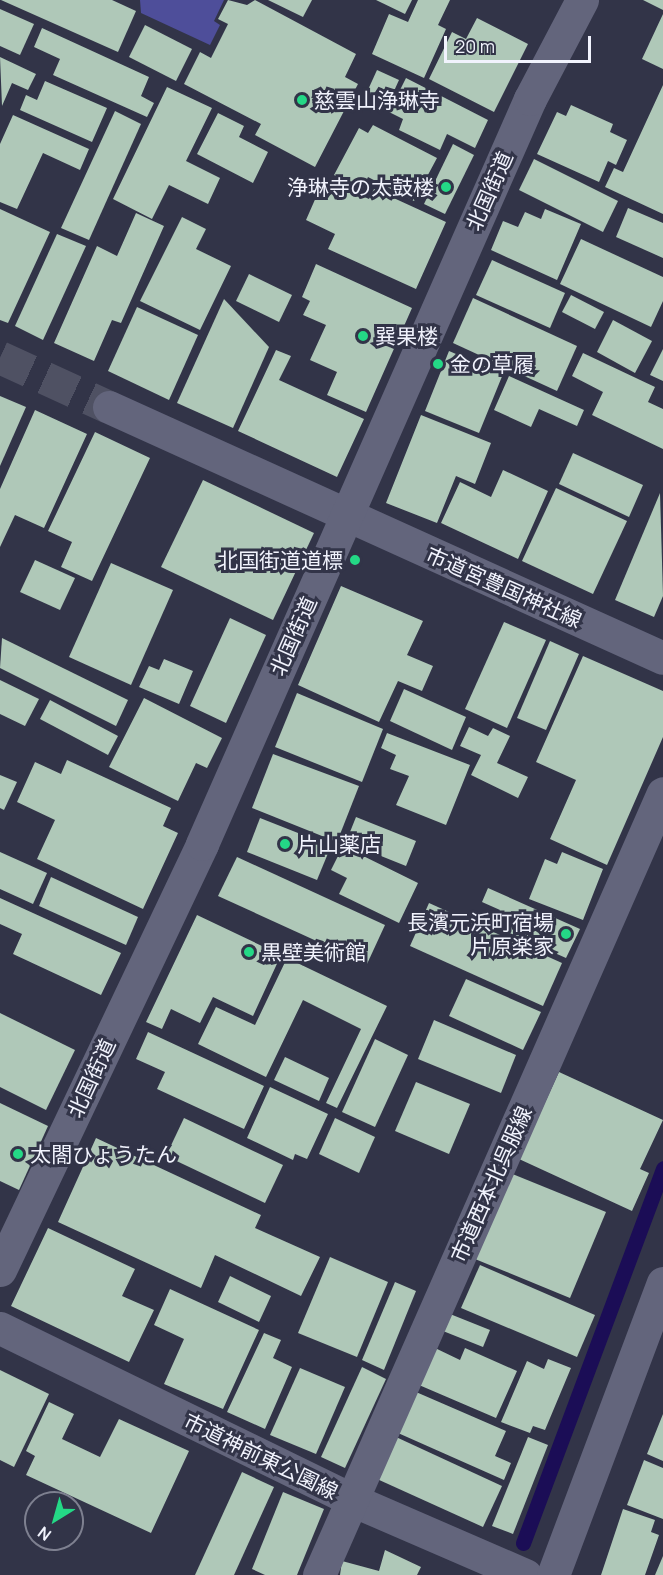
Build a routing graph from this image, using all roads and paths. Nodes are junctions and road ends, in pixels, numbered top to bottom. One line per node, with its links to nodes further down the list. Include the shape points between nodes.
1 (582, 0): 3 (street, 北国街道, via 530,99)
2 (109, 407): 3 (street, 市道宮豊国神社線)
3 (346, 516): 4 (street, 市道宮豊国神社線); 6 (street, 北国街道, via 202,844)
4 (663, 658)
5 (663, 794): 9 (street, 市道西本北呉服線)
6 (0, 1270)
7 (663, 1283): 12 (street)
8 (0, 1328): 9 (street, 市道神前東公園線)
9 (352, 1500): 10 (street, 市道西本北呉服線); 11 (street, 市道神前東公園線)
10 (319, 1575)
11 (525, 1575)
12 (553, 1575)

